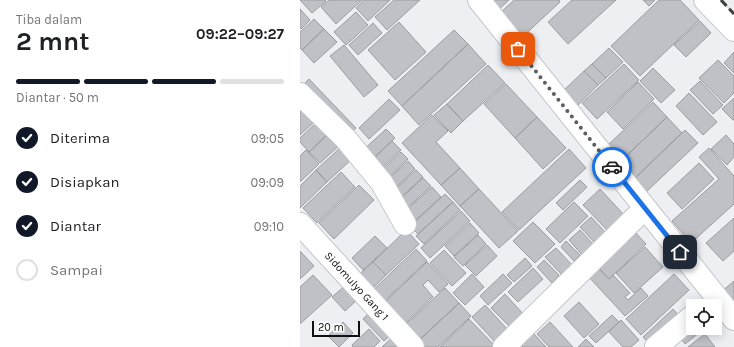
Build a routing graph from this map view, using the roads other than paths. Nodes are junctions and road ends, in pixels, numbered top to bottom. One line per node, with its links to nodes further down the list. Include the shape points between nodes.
1 (479, 0): 5 (street)
2 (705, 0): 3 (street)
3 (734, 30)
4 (300, 94): 7 (street, via 345,138 382,183)
5 (645, 208): 8 (street); 13 (street)
6 (300, 224): 12 (street, Sidomulyo Gang 1)
7 (405, 224)
8 (709, 299)
9 (722, 310): 10 (street)
10 (734, 320)
11 (686, 322): 14 (street)
12 (413, 347)
13 (504, 347)
14 (656, 347)

